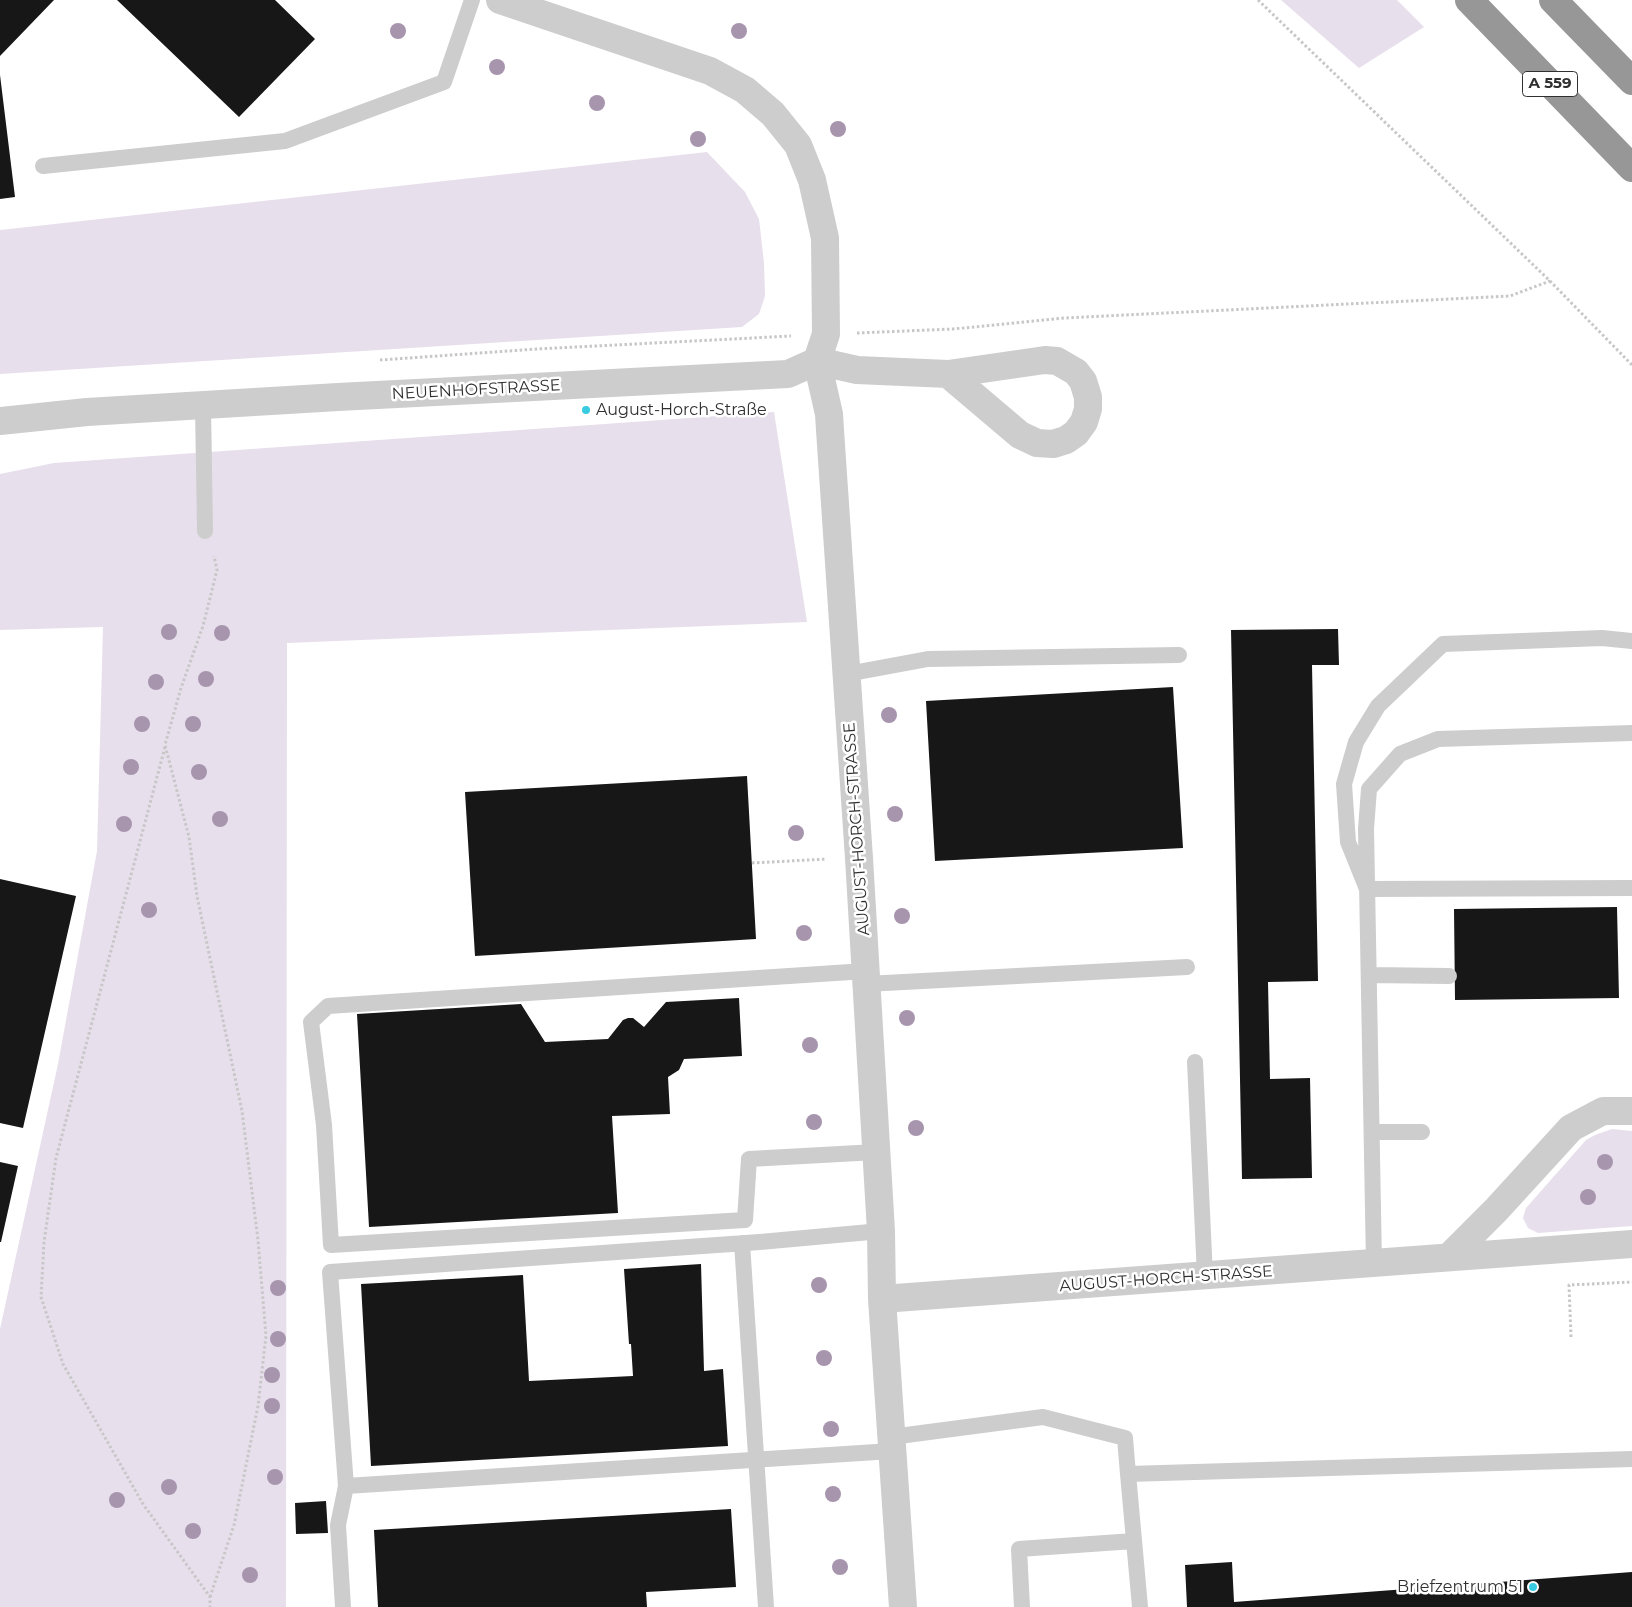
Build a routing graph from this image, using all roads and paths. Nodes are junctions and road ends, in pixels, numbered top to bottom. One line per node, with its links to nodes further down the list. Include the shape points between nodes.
1 (472, 0): 7 (lane, via 444,82 285,141)
2 (500, 0): 10 (street, via 710,71 745,90 773,114 798,145 812,180 824,238)
3 (1258, 0): 9 (path)
4 (1469, 0): 8 (highway, A 559)
5 (1553, 0): 6 (highway)
6 (1632, 82)
7 (43, 166)
8 (1632, 168)
9 (1550, 281): 10 (path, via 1510,296 1065,318 953,329); 12 (path)
10 (826, 334): 11 (street)
11 (817, 362): 13 (street, via 857,370); 14 (street, NEUENHOFSTRASSE, via 788,374); 19 (street, AUGUST-HORCH-STRASSE, via 829,414)
12 (1632, 365)
13 (948, 374): 13 (street, via 1013,429 1037,443 1053,444 1066,440 1080,427 1088,409 1083,381 1076,372 1057,361 1039,360)
14 (203, 406): 15 (street, NEUENHOFSTRASSE, via 87,412); 16 (lane)
15 (0, 421)
16 (205, 531): 21 (path, via 217,570 203,626)
17 (1632, 641): 25 (lane, via 1602,638 1443,644 1378,706 1356,742 1344,784 1348,842)
18 (1178, 655): 19 (lane, via 928,659)
19 (847, 674): 22 (street, AUGUST-HORCH-STRASSE)
20 (1632, 733): 25 (lane, via 1438,739 1400,754 1369,789)
21 (165, 745): 52 (path, via 189,838 197,896 242,1111 266,1336 258,1406 234,1525); 52 (path, via 56,1158 44,1242 41,1297 63,1364 142,1504)
22 (859, 858): 23 (path); 29 (street, AUGUST-HORCH-STRASSE)
23 (752, 863)
24 (1632, 888): 25 (lane)
25 (1367, 889): 27 (lane)
26 (1187, 967): 29 (lane)
27 (1369, 975): 28 (lane); 32 (lane)
28 (1449, 976)
29 (866, 977): 34 (street, AUGUST-HORCH-STRASSE); 38 (lane, via 328,1006 311,1022 324,1125)
30 (1195, 1062): 42 (lane)
31 (1632, 1111): 39 (street, via 1603,1111 1570,1128)
32 (1372, 1132): 33 (lane); 40 (lane)
33 (1422, 1132)
34 (876, 1152): 35 (street, AUGUST-HORCH-STRASSE); 38 (lane, via 749,1159 746,1220)
35 (880, 1231): 36 (lane); 44 (street, AUGUST-HORCH-STRASSE)
36 (742, 1243): 41 (lane); 47 (lane)
37 (1632, 1244): 39 (street, AUGUST-HORCH-STRASSE)
38 (331, 1245): 41 (lane)
39 (1449, 1257): 40 (street, AUGUST-HORCH-STRASSE)
40 (1374, 1264): 42 (street, AUGUST-HORCH-STRASSE)
41 (330, 1272): 50 (lane)
42 (1205, 1276): 44 (street, AUGUST-HORCH-STRASSE)
43 (1632, 1282): 45 (path, via 1569,1285)
44 (882, 1299): 46 (street, AUGUST-HORCH-STRASSE)
45 (1571, 1337)
46 (891, 1444): 47 (lane); 49 (lane, via 1043,1417 1125,1438); 56 (street, AUGUST-HORCH-STRASSE)
47 (757, 1458): 50 (lane); 55 (lane)
48 (1632, 1459): 49 (lane)
49 (1128, 1474): 51 (lane)
50 (346, 1486): 54 (lane, via 338,1525)
51 (1134, 1541): 57 (lane, via 1019,1549); 58 (lane)
52 (210, 1596): 53 (path)
53 (210, 1607)
54 (343, 1607)
55 (766, 1607)
56 (904, 1607)
57 (1022, 1607)
58 (1140, 1607)

